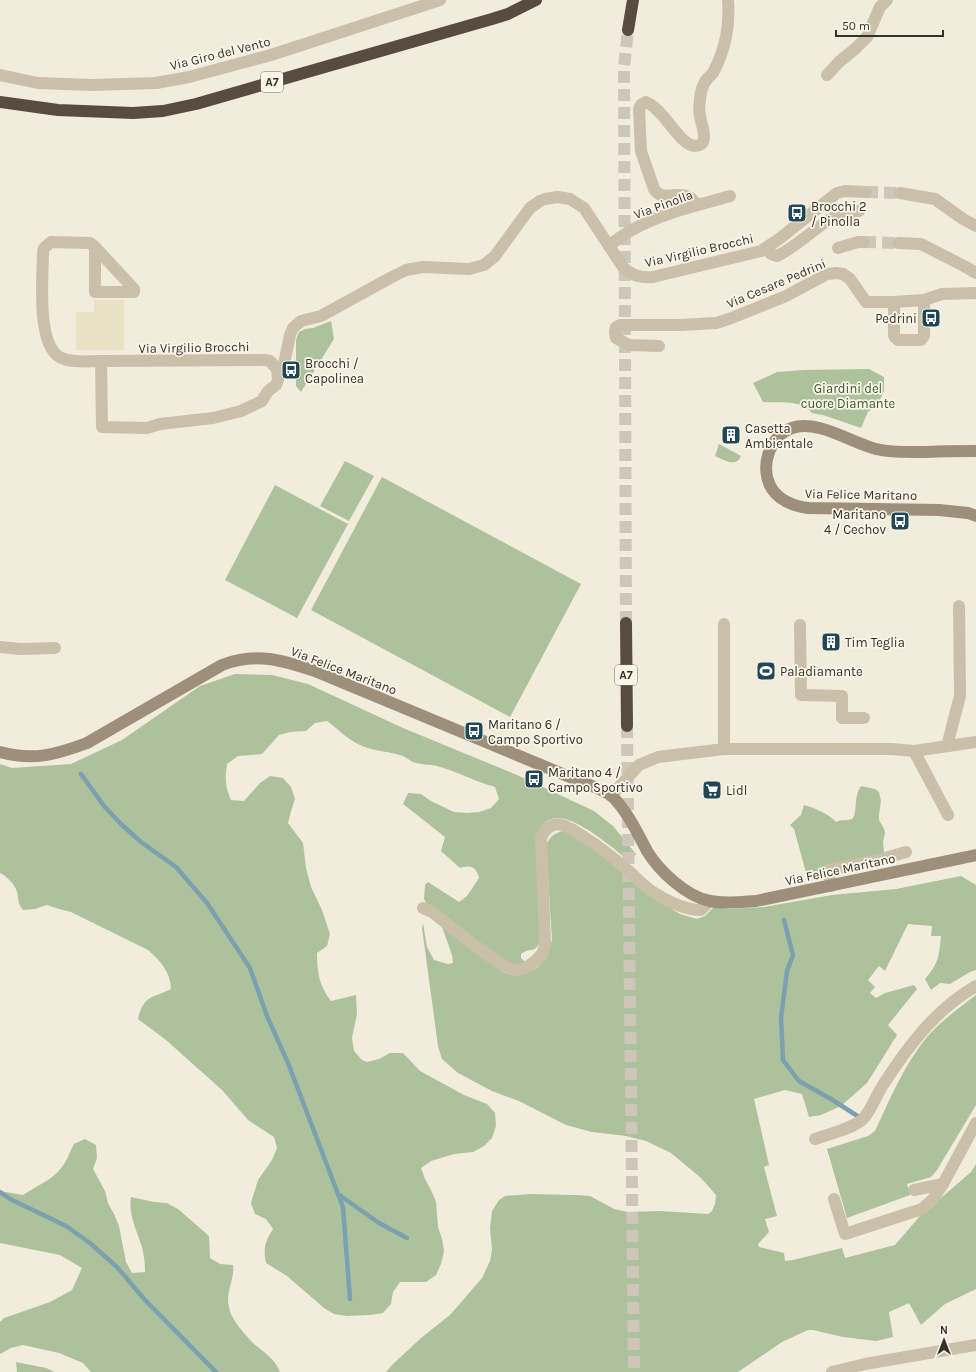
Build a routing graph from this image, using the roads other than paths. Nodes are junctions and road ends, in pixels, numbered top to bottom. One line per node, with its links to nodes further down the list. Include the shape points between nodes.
1 (440, 0): 8 (street, Via Giro del Vento, via 271,55 156,83 38,83)
2 (536, 0): 9 (highway, A7, via 492,19 203,102 163,111 133,113 58,110)
3 (633, 0): 6 (highway)
4 (728, 0): 13 (street, via 727,37 713,74 703,84 700,99 704,142 696,146 684,141 650,104 646,102 639,109 641,151 656,193 661,196 686,195)
5 (887, 0): 7 (street, via 880,7 867,37)
6 (628, 30)
7 (827, 74)
8 (0, 75)
9 (0, 102)
10 (866, 192): 20 (street, Via Virgilio Brocchi, via 837,193)
11 (900, 194): 15 (street, via 935,199)
12 (730, 196): 13 (street, Via Pinolla)
13 (697, 205): 18 (street, Via Pinolla, via 646,222 620,236)
14 (859, 211): 20 (street, Via Virgilio Brocchi, via 829,219 777,256)
15 (976, 226)
16 (864, 242): 21 (street)
17 (898, 243): 22 (street, via 921,244)
18 (609, 246): 20 (street, Via Virgilio Brocchi, via 628,272 643,278); 28 (street, Via Virgilio Brocchi, via 580,204 558,197 540,201 524,215 496,256 484,265 469,269 423,267 406,270 322,316 301,320 290,334 284,364)
19 (95, 247): 27 (street, Via Virgilio Brocchi, via 87,242 55,242 47,244 44,248 43,319 48,340 56,355 63,359)
20 (766, 248)
21 (838, 248)
22 (976, 273)
23 (976, 294): 24 (street, Via Cesare Pedrini, via 942,294)
24 (924, 300): 25 (street, Via Cesare Pedrini); 25 (street, via 924,336 921,340 895,338)
25 (894, 302): 26 (street, Via Cesare Pedrini, via 866,302 850,279 836,273 827,274 786,296 716,323 616,327 616,338 629,345)
26 (659, 346)
27 (101, 361): 28 (street, Via Virgilio Brocchi, via 265,360 274,365); 28 (street, Via Virgilio Brocchi, via 104,428 148,428 230,414 262,401 268,391 276,385)
28 (278, 375)
29 (976, 451): 30 (street, Via Felice Maritano, via 897,452 876,449 815,427 802,426 793,427 778,436 772,444 766,463 773,490 788,504 797,507 943,510)
30 (976, 516)
31 (959, 606): 40 (street, via 960,696)
32 (626, 623): 38 (highway, A7)
33 (724, 624): 41 (street)
34 (800, 625): 37 (street, via 801,695 842,696 842,718)
35 (0, 648): 36 (street)
36 (55, 648)
37 (864, 718)
38 (627, 726)
39 (976, 742): 40 (street)
40 (947, 746): 42 (street)
41 (724, 749): 42 (street); 44 (street, via 658,757 639,765)
42 (914, 751): 45 (street)
43 (0, 752): 44 (street, Via Felice Maritano, via 30,756 63,752 86,743 222,665 235,660 268,658 315,671)
44 (611, 796): 49 (street, Via Felice Maritano, via 665,875)
45 (948, 815)
46 (906, 852): 48 (street, via 828,870)
47 (976, 855): 48 (street, Via Felice Maritano)
48 (831, 886): 49 (street, Via Felice Maritano, via 756,901)
49 (709, 901): 50 (street, via 701,910 680,907 650,890 602,848 573,830 557,824 547,829 541,838 545,944 542,954 533,963 514,971 501,965 432,912)
50 (423, 908)
51 (976, 986): 53 (street, via 951,1002 927,1026 883,1085 864,1118)
52 (976, 1123): 54 (street)
53 (815, 1139)
54 (943, 1184): 55 (street); 56 (street, via 922,1209 845,1234)
55 (914, 1190)
56 (834, 1199)
57 (976, 1345): 58 (street)
58 (832, 1372)

